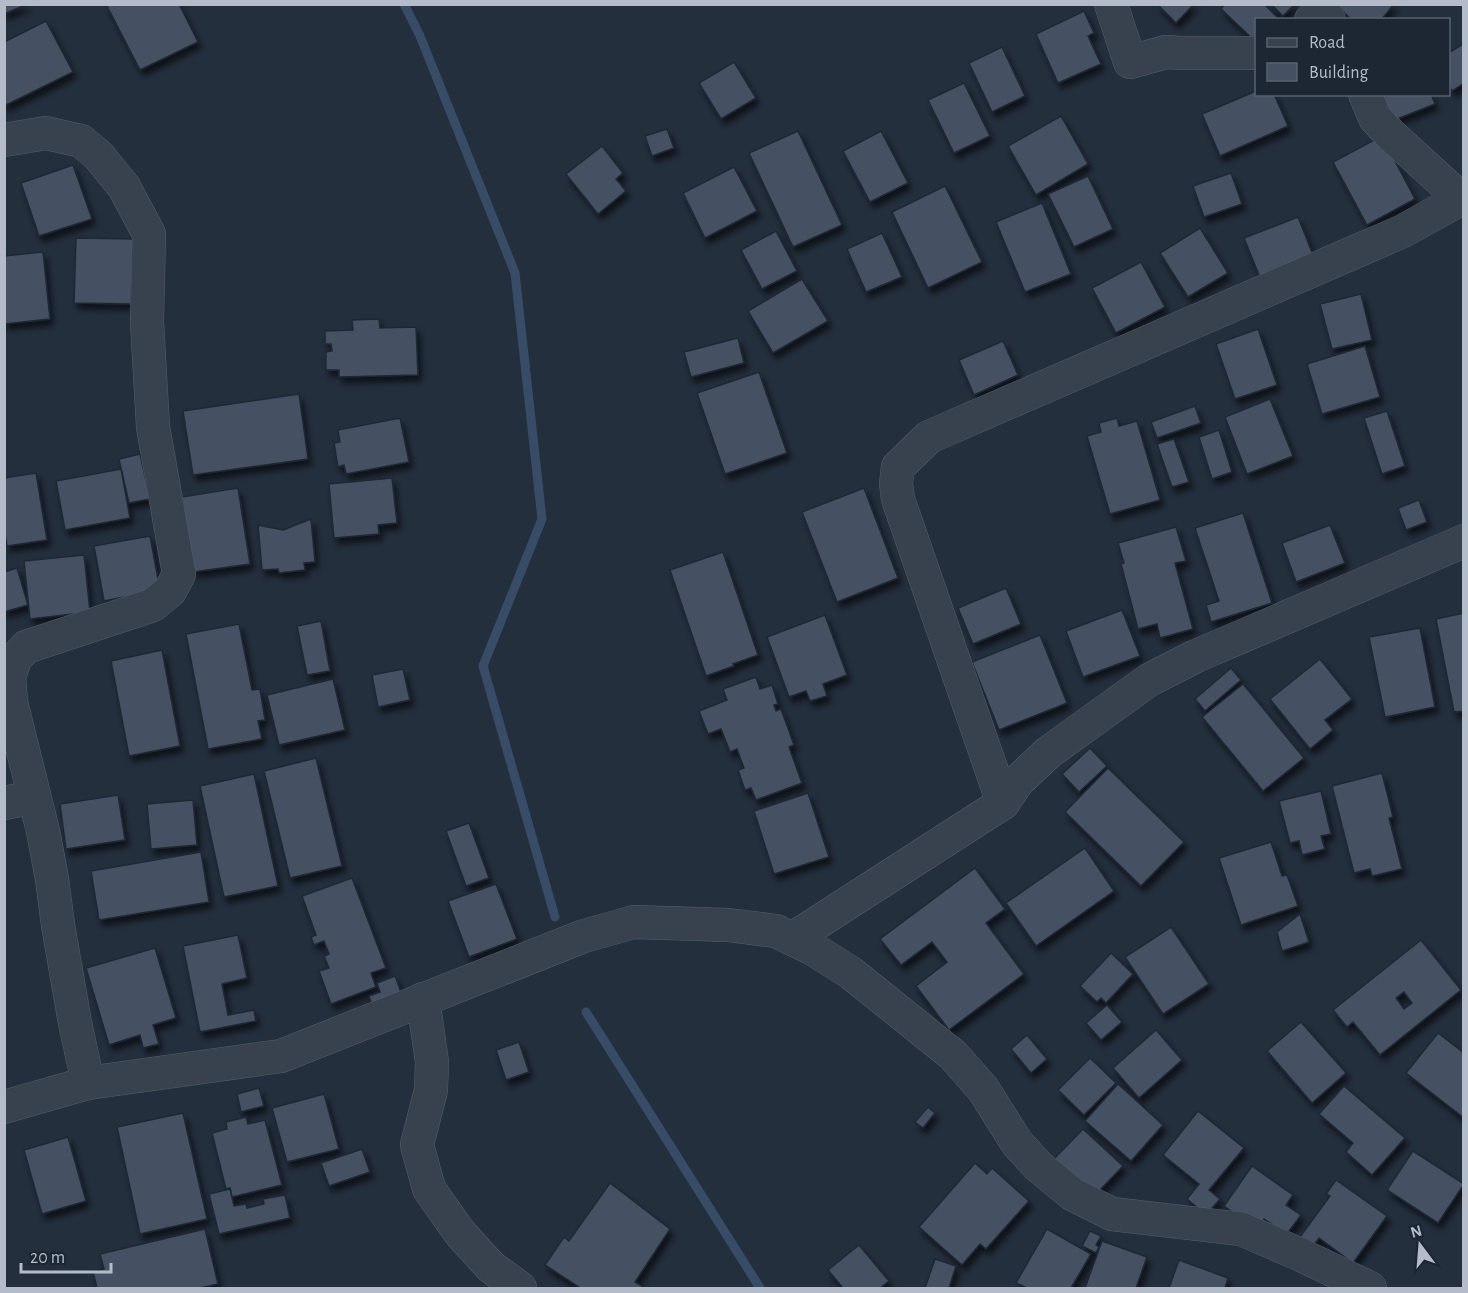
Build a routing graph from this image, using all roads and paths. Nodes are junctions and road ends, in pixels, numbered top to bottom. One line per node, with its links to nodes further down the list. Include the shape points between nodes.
1 (1111, 4): 2 (street, via 1130,62 1166,52)
2 (1255, 53)
3 (1366, 96): 5 (street, via 1382,126)
4 (4, 140): 7 (street, via 46,133 81,141 124,187 150,234 147,322 153,427 179,574 170,591 153,605 26,647 15,659 9,677)
5 (1462, 197): 8 (street, via 1403,231 929,436 898,467 898,499)
6 (1464, 542): 8 (street, via 1196,656 1149,681 1049,752 1018,781)
7 (19, 800): 11 (street, via 43,831)
8 (1003, 804): 9 (street)
9 (792, 939): 10 (street, via 776,931 728,925 634,922 584,936); 14 (street, via 851,974 953,1055 983,1089 1017,1143 1071,1194 1112,1214 1241,1229)
10 (423, 999): 11 (street, via 281,1056); 13 (street, via 432,1071 417,1145 429,1189 460,1233 491,1267)
11 (88, 1083): 12 (street)
12 (4, 1107)
13 (520, 1288)
14 (1370, 1288)

